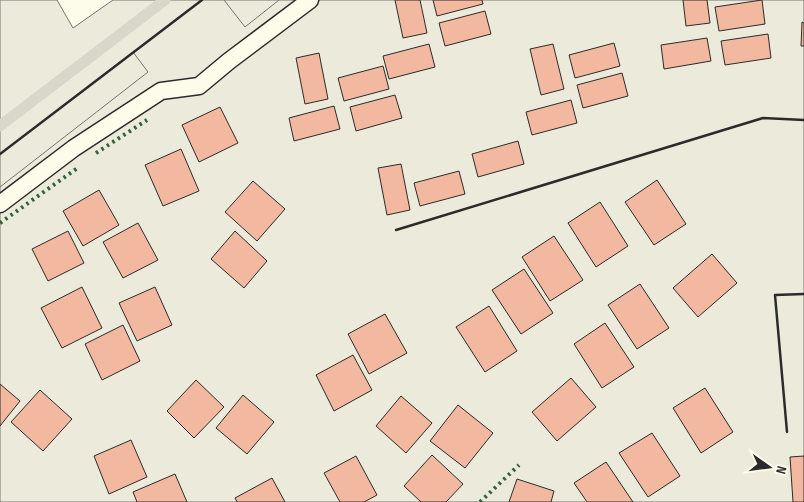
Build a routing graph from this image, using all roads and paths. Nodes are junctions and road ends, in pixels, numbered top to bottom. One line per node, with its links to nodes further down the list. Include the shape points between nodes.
1 (310, 0): 2 (lane, via 198,86 161,91 74,148)
2 (0, 204)

